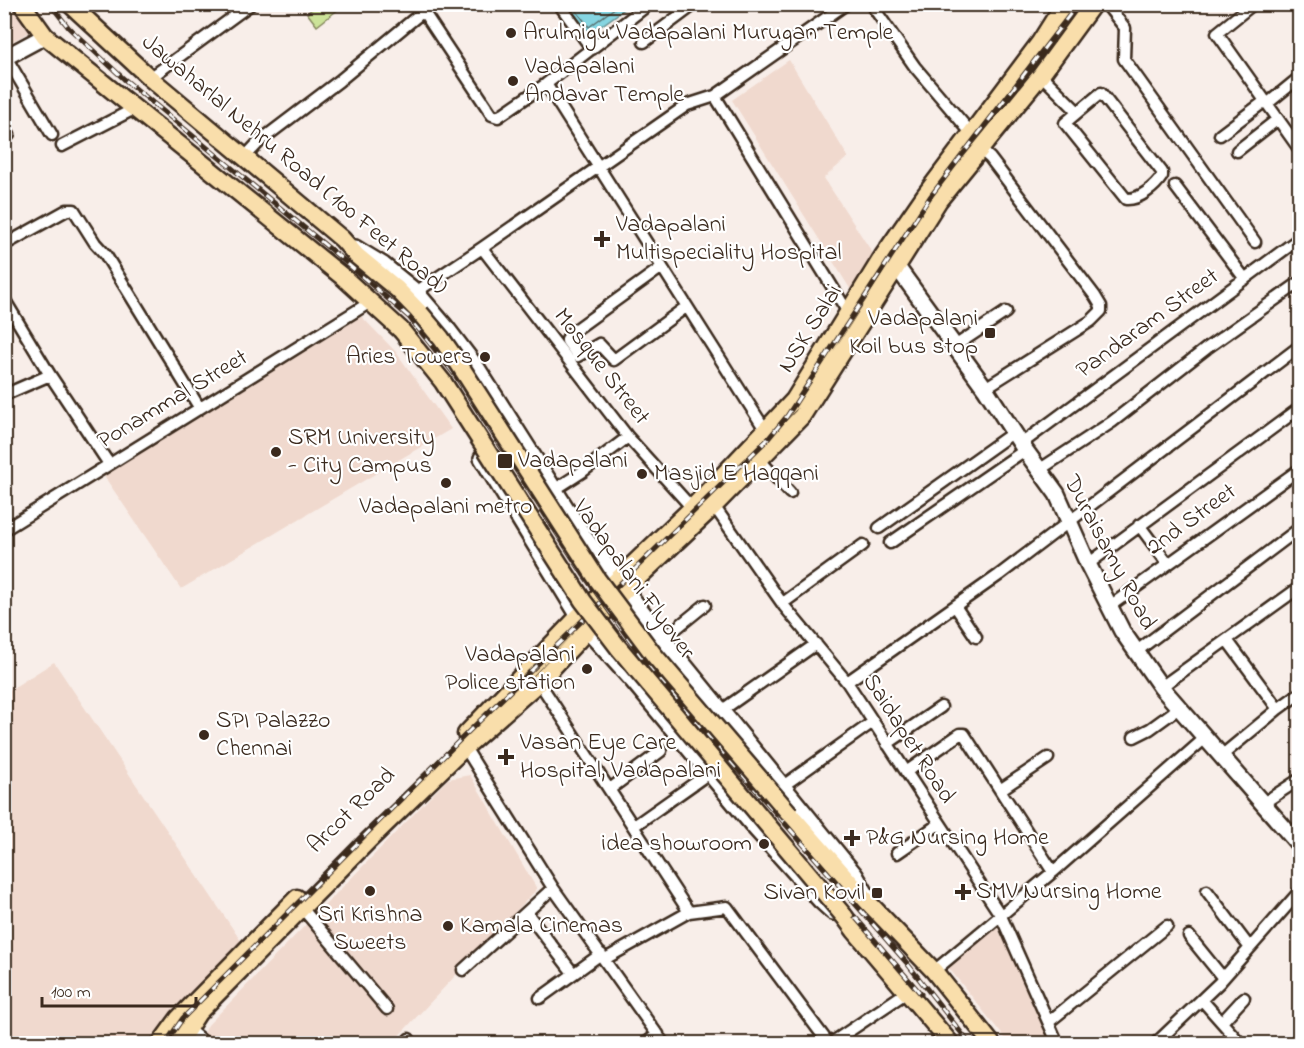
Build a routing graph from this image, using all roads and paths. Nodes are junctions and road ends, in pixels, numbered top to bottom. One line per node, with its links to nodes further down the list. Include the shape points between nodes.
1 (22, 4): 15 (main road)
2 (251, 4): 21 (street)
3 (559, 4): 17 (street)
4 (649, 4): 17 (street)
5 (695, 4): 16 (street)
6 (846, 4): 23 (street)
7 (871, 4): 30 (street, via 915,67)
8 (1064, 4): 30 (main road, NSK Salai)
9 (1070, 4): 14 (main road)
10 (1106, 4): 38 (street, via 1125,28 1124,59)
11 (1252, 4): 24 (street, via 1217,33)
12 (80, 7): 21 (main road, Jawaharlal Nehru Road (100 Feet Road))
13 (427, 8): 22 (street, via 492,115 498,117); 34 (street)
14 (1089, 10): 19 (main road)
15 (45, 36): 18 (street); 25 (main road)
16 (644, 42)
17 (592, 49): 22 (street)
18 (5, 57): 28 (street)
19 (1041, 75): 26 (street); 30 (main road)
20 (1299, 77): 24 (street)
21 (150, 78): 34 (main road, Jawaharlal Nehru Road (100 Feet Road))
22 (546, 84): 35 (street)
23 (715, 96): 35 (street, via 687,105); 54 (street)
24 (1266, 102): 27 (street); 29 (street)
25 (134, 109): 31 (street); 43 (main road)
26 (1078, 112): 26 (street, via 1065,123 1126,199 1141,195 1158,182 1162,172 1101,93)
27 (1278, 119): 32 (street); 33 (street)
28 (52, 135)
29 (1221, 135)
30 (976, 142): 42 (main road, NSK Salai, via 925,195); 45 (main road); 58 (street, via 1101,306 1091,321)
31 (62, 146)
32 (1299, 150)
33 (1238, 151)
34 (245, 157): 37 (main road, Jawaharlal Nehru Road (100 Feet Road))
35 (599, 166): 41 (street); 44 (street)
36 (1175, 186): 46 (street)
37 (342, 239): 48 (street, Jawaharlal Nehru Road (100 Feet Road)); 133 (main road, Vadapalani Flyover, bridge, via 397,289 441,338 597,579 654,655)
38 (1256, 242)
39 (1298, 243): 46 (street, Pandaram Street)
40 (4, 245): 60 (street, via 74,210)
41 (482, 248): 48 (street); 63 (street, Mosque Street)
42 (883, 256): 45 (street, Duraisamy Road); 54 (main road, NSK Salai)
43 (322, 262): 50 (street); 137 (main road, Vadapalani Flyover, bridge, via 401,330 429,364 583,602)
44 (662, 267): 51 (street); 51 (street, via 572,333 567,342 578,356 599,344 614,360)
45 (897, 267): 55 (street, Duraisamy Road); 65 (main road, via 802,416)
46 (1245, 279): 64 (street, Pandaram Street)
47 (1299, 282): 68 (street, via 1112,422)
48 (416, 292): 69 (street, Jawaharlal Nehru Road (100 Feet Road), via 477,368)
49 (4, 298): 53 (street)
50 (364, 306): 60 (street, Ponammal Street); 81 (street, via 396,333 446,400)
51 (686, 307): 62 (street)
52 (1006, 312): 55 (street)
53 (8, 313): 57 (street)
54 (849, 314): 62 (main road, NSK Salai, via 794,400)
55 (955, 346): 58 (street, Duraisamy Road)
56 (1299, 346): 73 (street)
57 (50, 375): 59 (street); 66 (street)
58 (985, 388): 64 (street, Duraisamy Road)
59 (4, 395)
60 (199, 407): 66 (street, Ponammal Street)
61 (1299, 408): 74 (street)
62 (766, 431): 72 (main road, NSK Salai)
63 (628, 437): 69 (street); 72 (street, Mosque Street)
64 (1020, 442): 68 (street, Duraisamy Road); 75 (street); 79 (street)
65 (759, 459): 70 (street); 71 (main road)
66 (109, 464): 77 (street, Ponammal Street)
67 (1299, 469): 83 (street, 2nd Street)
68 (1038, 470): 73 (street, Duraisamy Road, via 1057,494)
69 (554, 490): 78 (street, Jawaharlal Nehru Road (100 Feet Road))
70 (790, 493)
71 (714, 506): 84 (main road); 86 (street, Saidapet Road)
72 (692, 508): 84 (main road, NSK Salai)
73 (1069, 520): 82 (street, Duraisamy Road); 88 (street)
74 (1139, 525): 82 (street); 83 (street)
75 (879, 528)
76 (1299, 528): 95 (street, via 1137,651)
77 (4, 530)
78 (585, 538): 81 (street); 84 (street, Jawaharlal Nehru Road (100 Feet Road))
79 (890, 543)
80 (863, 545): 86 (street)
81 (546, 563): 90 (street)
82 (1088, 564): 89 (street, Duraisamy Road)
83 (1168, 564): 89 (street, 2nd Street)
84 (621, 585): 90 (main road); 92 (street, Jawaharlal Nehru Road (100 Feet Road))
85 (1299, 588): 93 (street)
86 (783, 603): 94 (street, Saidapet Road)
87 (705, 606): 92 (street)
88 (955, 606): 91 (street); 97 (street)
89 (1110, 606): 95 (street, Duraisamy Road)
90 (584, 623): 96 (main road, Arcot Road); 106 (street); 116 (main road, Arcot Road)
91 (976, 637)
92 (663, 639): 99 (street, Jawaharlal Nehru Road (100 Feet Road))
93 (1227, 640): 98 (street); 103 (street)
94 (816, 644): 97 (street, Saidapet Road); 104 (street)
95 (1140, 657): 98 (street, Duraisamy Road)
96 (539, 682): 110 (main road, Arcot Road); 119 (street)
97 (846, 682): 105 (street, Saidapet Road)
98 (1161, 687): 102 (street, Duraisamy Road)
99 (707, 693): 104 (street, Jawaharlal Nehru Road (100 Feet Road)); 106 (street)
100 (1299, 693): 103 (street)
101 (941, 707): 109 (street)
102 (1179, 708): 107 (street); 108 (street, Duraisamy Road)
103 (1278, 709): 112 (street)
104 (722, 711): 118 (street, Jawaharlal Nehru Road (100 Feet Road))
105 (873, 722): 109 (street, Saidapet Road); 118 (street)
106 (669, 725): 115 (street)
107 (1134, 737)
108 (1204, 739): 112 (street, Duraisamy Road); 127 (street)
109 (887, 744): 114 (street, Saidapet Road)
110 (463, 749): 116 (main road, Arcot Road); 128 (street)
111 (661, 751): 119 (street)
112 (1220, 757): 121 (street, Duraisamy Road)
113 (1048, 758): 120 (street)
114 (906, 772): 120 (street, via 964,734); 122 (street, Saidapet Road)
115 (709, 773): 123 (street); 137 (street, via 813,893)
116 (427, 778): 126 (main road, Arcot Road)
117 (1299, 779): 121 (street)
118 (783, 786): 133 (street, Jawaharlal Nehru Road (100 Feet Road), via 855,875)
119 (610, 789): 123 (street)
120 (1000, 790): 127 (street)
121 (1262, 804): 124 (street, Duraisamy Road)
122 (939, 824): 125 (street); 135 (street, Saidapet Road)
123 (634, 826): 132 (street)
124 (1299, 846)
125 (897, 853)
126 (348, 854): 131 (main road, Arcot Road); 154 (main road, Arcot Road, via 241,953 179,1018)
127 (1053, 872): 135 (street)
128 (553, 888): 134 (street); 140 (street)
129 (1207, 891): 139 (street)
130 (1299, 891): 139 (street)
131 (302, 908): 149 (street); 152 (main road, Arcot Road, via 211,1000)
132 (689, 912): 140 (street); 159 (street, via 727,907)
133 (877, 912): 142 (main road, Vadapalani Flyover)
134 (527, 914): 141 (street); 143 (street)
135 (1001, 916): 142 (street); 150 (street, Saidapet Road)
136 (1167, 926): 150 (street)
137 (855, 931): 145 (main road)
138 (1189, 936): 144 (street)
139 (1250, 948): 144 (street)
140 (603, 956): 143 (street); 153 (street)
141 (463, 970)
142 (934, 971): 161 (main road, Vadapalani Flyover)
143 (573, 973): 146 (street)
144 (1223, 978): 148 (street)
145 (907, 992): 159 (street); 160 (main road)
146 (540, 998)
147 (1244, 998): 151 (street)
148 (1202, 1000): 151 (street); 163 (street)
149 (387, 1009)
150 (1050, 1021): 162 (street, Saidapet Road)
151 (1222, 1023): 164 (street)
152 (188, 1029): 155 (main road, Arcot Road); 156 (street)
153 (658, 1034): 157 (street); 158 (street)
154 (160, 1044)
155 (178, 1044)
156 (206, 1044)
157 (645, 1044)
158 (664, 1044)
159 (829, 1044)
160 (951, 1044)
161 (992, 1044)
162 (1058, 1044)
163 (1155, 1044)
164 (1241, 1044)

